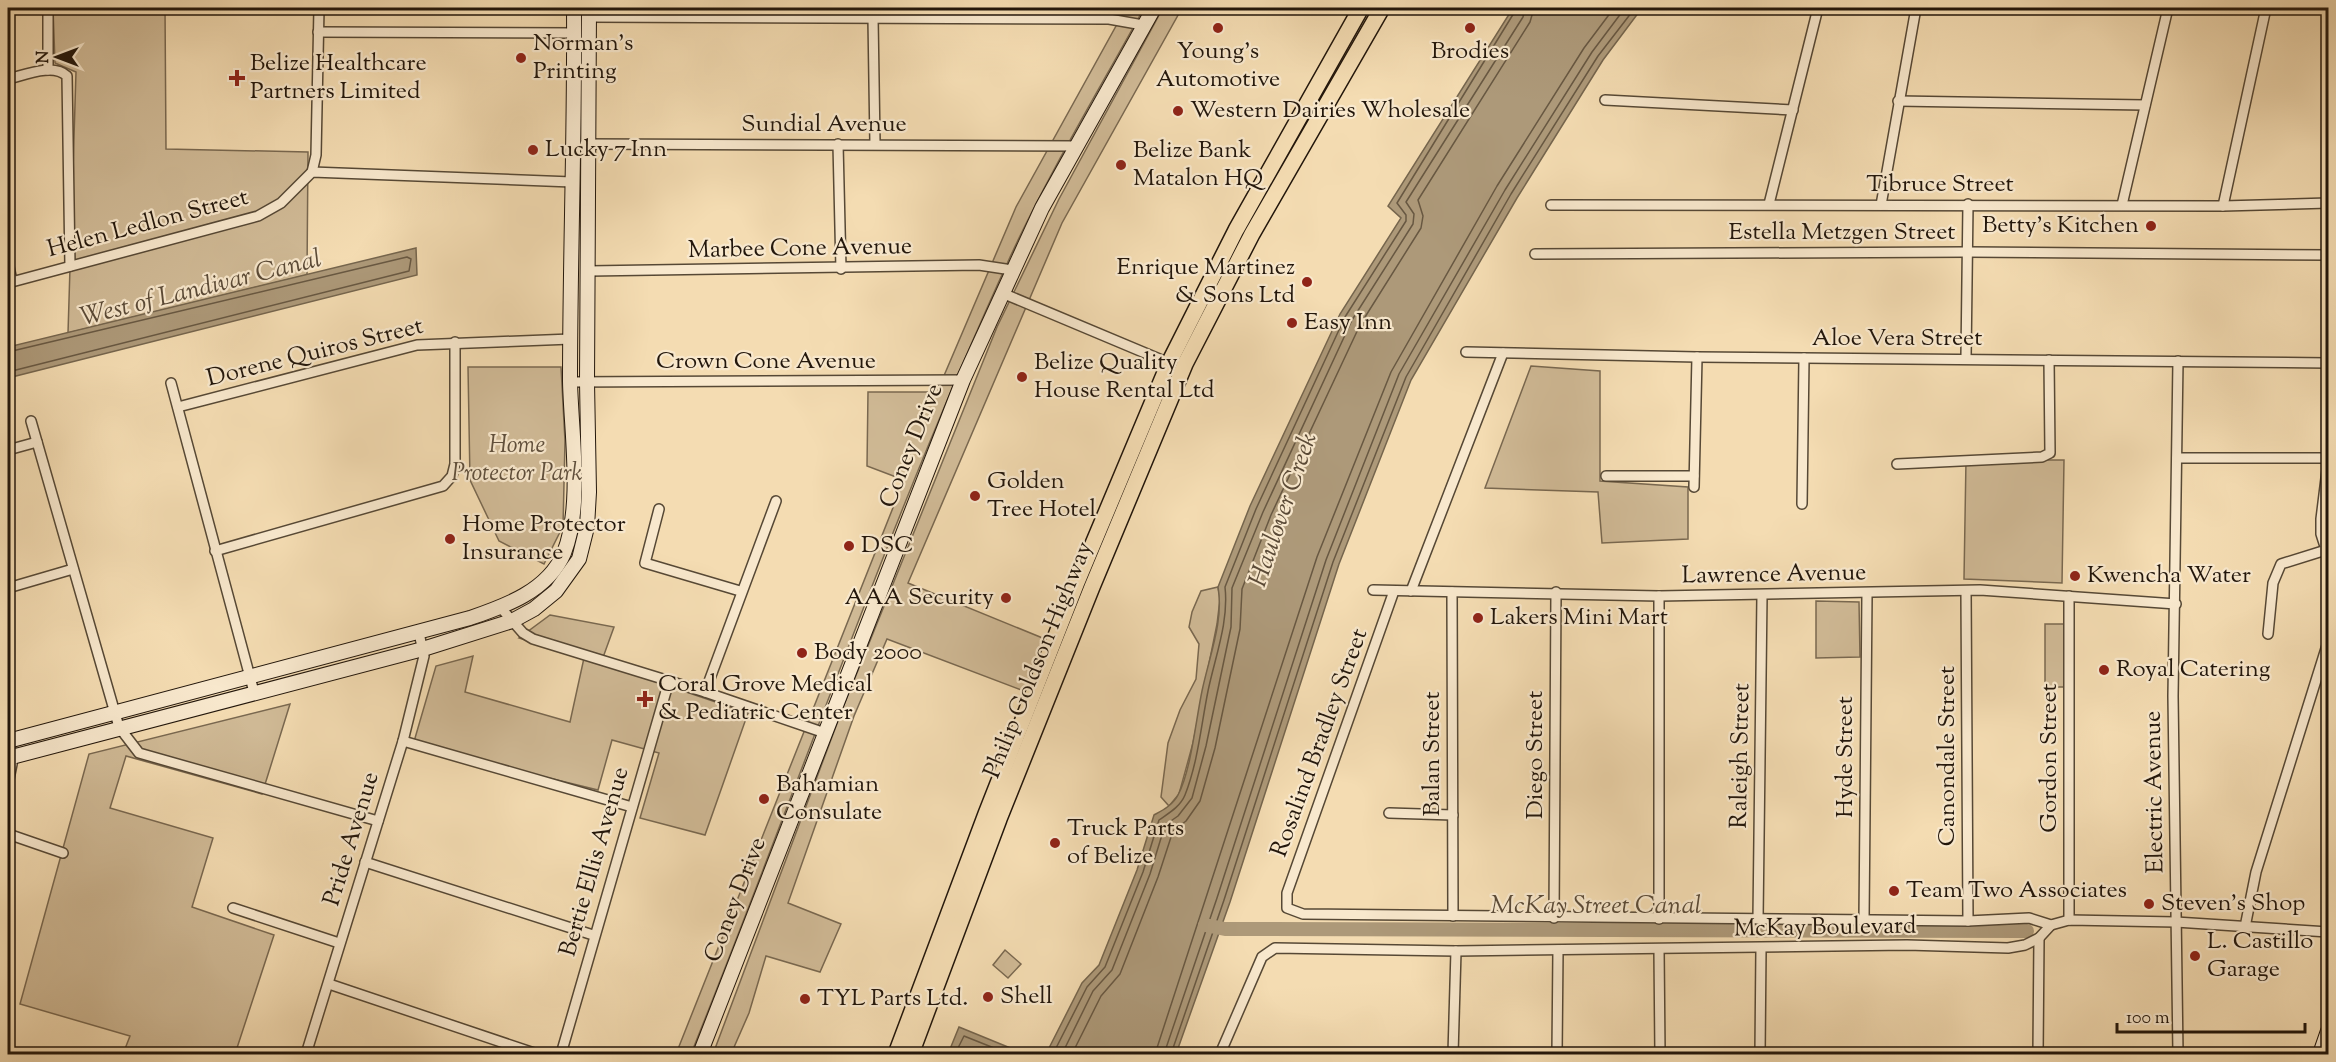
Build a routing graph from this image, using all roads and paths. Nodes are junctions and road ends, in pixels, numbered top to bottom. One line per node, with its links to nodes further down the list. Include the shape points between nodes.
1 (48, 8): 18 (street)
2 (319, 8): 16 (street)
3 (574, 8): 17 (street)
4 (840, 8): 13 (street)
5 (1154, 8): 15 (street, Coney Drive)
6 (1361, 8): 57 (main road, Philip Goldson Highway, via 1236,230)
7 (1382, 8): 144 (main road, Philip Goldson Highway, via 1252,234 1185,364 1007,798)
8 (1818, 8): 23 (street)
9 (1916, 8): 21 (street)
10 (2168, 8): 22 (street)
11 (2266, 8): 37 (street)
12 (589, 12): 13 (street); 25 (street)
13 (840, 18): 14 (street)
14 (873, 18): 15 (street, via 1117,19); 27 (street)
15 (1143, 25): 28 (street, Coney Drive)
16 (318, 32): 17 (street); 29 (street, via 316,155)
17 (574, 33): 24 (street)
18 (48, 70): 19 (street); 42 (street, via 58,70 67,76)
19 (8, 79)
20 (1605, 100): 23 (street)
21 (1898, 101): 22 (street); 35 (street)
22 (2145, 105): 36 (street)
23 (1793, 110): 32 (street)
24 (573, 144): 25 (street, Sundial Avenue); 30 (street)
25 (589, 144): 26 (street, Sundial Avenue); 45 (street)
26 (838, 144): 27 (street, Sundial Avenue); 43 (street)
27 (876, 144): 28 (street, Sundial Avenue)
28 (1075, 146): 44 (street, Coney Drive)
29 (312, 172): 30 (street); 42 (street, Helen Ledlon Street, via 282,202 258,216)
30 (573, 182): 48 (street)
31 (2328, 203): 37 (street, Tibruce Street)
32 (1769, 204): 34 (street, Tibruce Street); 35 (street, Tibruce Street)
33 (1968, 204): 35 (street, Tibruce Street); 36 (street, Tibruce Street); 38 (street)
34 (1551, 205)
35 (1881, 205)
36 (2122, 205): 37 (street, Tibruce Street)
37 (2223, 206)
38 (1968, 252): 39 (street, Estella Metzgen Street); 40 (street, Estella Metzgen Street); 54 (street)
39 (1535, 254)
40 (2328, 255)
41 (8, 262): 46 (street)
42 (70, 266): 46 (street, Helen Ledlon Street)
43 (841, 269): 44 (street, Marbee Cone Avenue, via 979,265); 45 (street, Marbee Cone Avenue)
44 (1012, 270): 47 (street, Coney Drive)
45 (589, 271): 61 (street)
46 (10, 282)
47 (1002, 293): 57 (street); 59 (street, Coney Drive)
48 (571, 339): 49 (street, Dorene Quiros Street); 60 (street)
49 (455, 342): 63 (street, Dorene Quiros Street, via 398,349); 77 (street, via 455,464 452,476 443,486)
50 (1466, 352): 51 (street, Aloe Vera Street)
51 (1503, 353): 52 (street, Aloe Vera Street); 84 (street)
52 (1697, 357): 53 (street, Aloe Vera Street); 72 (street)
53 (1804, 358): 54 (street, Aloe Vera Street); 75 (street)
54 (1966, 358): 55 (street, Aloe Vera Street)
55 (2049, 360): 56 (street, Aloe Vera Street); 70 (street, via 2050,453 2042,457)
56 (2178, 361): 58 (street, Aloe Vera Street); 67 (street, Electric Avenue)
57 (1169, 363): 143 (main road, Philip Goldson Highway, via 1056,635)
58 (2328, 363)
59 (963, 380): 61 (street, Crown Cone Avenue); 105 (street, Coney Drive)
60 (570, 382): 61 (street, Crown Cone Avenue); 93 (street, via 573,495 564,554 545,579 524,597)
61 (587, 382): 94 (street, via 589,492 587,527 579,559 556,591)
62 (171, 383): 63 (street)
63 (178, 407): 77 (street)
64 (31, 421): 65 (street)
65 (37, 442): 66 (street); 79 (street)
66 (8, 450)
67 (2177, 458): 68 (street); 92 (street, Electric Avenue)
68 (2328, 458)
69 (2328, 462): 78 (street, via 2320,519)
70 (1897, 464)
71 (1606, 476): 72 (street)
72 (1694, 476): 73 (street)
73 (1694, 487)
74 (776, 501): 82 (street)
75 (1802, 504)
76 (659, 509): 82 (street, via 645,563)
77 (215, 551): 99 (street)
78 (2327, 553): 96 (street, via 2281,564 2275,571)
79 (73, 569): 80 (street); 103 (street)
80 (8, 588)
81 (1372, 590): 83 (street, Lawrence Avenue)
82 (740, 591): 102 (street)
83 (1394, 591): 84 (street, Lawrence Avenue); 118 (street, Rosalind Bradley Street, via 1287,893)
84 (1411, 591): 86 (street, Lawrence Avenue)
85 (1966, 591): 88 (street, Lawrence Avenue); 91 (street, Lawrence Avenue); 125 (street, Canondale Street)
86 (1452, 592): 87 (street, Lawrence Avenue); 112 (street, Balan Street)
87 (1556, 592): 90 (street, Lawrence Avenue); 120 (street, Diego Street)
88 (1867, 594): 89 (street, Lawrence Avenue); 123 (street, Hyde Street)
89 (1762, 595): 90 (street, Lawrence Avenue); 122 (street, Raleigh Street)
90 (1659, 596): 121 (street)
91 (2069, 596): 92 (street, Lawrence Avenue); 124 (street, Gordon Street)
92 (2176, 604): 126 (street, Electric Avenue)
93 (501, 608): 94 (street); 95 (street)
94 (512, 621): 98 (street); 100 (street, via 533,639)
95 (419, 633): 98 (street, Pride Avenue); 99 (street)
96 (2268, 634)
97 (2328, 642): 128 (street, via 2256,872)
98 (423, 649): 101 (street); 107 (street, Pride Avenue)
99 (251, 678): 101 (street); 103 (street)
100 (669, 681): 102 (street); 110 (street, Bertie Ellis Avenue)
101 (254, 692): 104 (street)
102 (705, 692): 105 (street)
103 (115, 713): 104 (street); 106 (street)
104 (119, 727): 108 (street); 113 (street, via 139,753)
105 (825, 733): 142 (street, Coney Drive)
106 (9, 741): 108 (street)
107 (403, 741): 110 (street); 113 (street, Pride Avenue)
108 (10, 757): 109 (street)
109 (8, 784)
110 (632, 807): 130 (street, Bertie Ellis Avenue)
111 (1389, 813): 112 (street)
112 (1453, 815): 119 (street, Balan Street)
113 (378, 821): 116 (street, Pride Avenue)
114 (8, 834): 115 (street)
115 (63, 853)
116 (365, 862): 130 (street); 132 (street, Pride Avenue)
117 (233, 908): 132 (street)
118 (1287, 908): 119 (street, McKay Boulevard, via 1303,914)
119 (1453, 916): 120 (street, McKay Boulevard)
120 (1554, 918): 121 (street, McKay Boulevard)
121 (1659, 919): 122 (street, McKay Boulevard)
122 (1758, 919): 123 (street, McKay Boulevard)
123 (1864, 920): 125 (street, McKay Boulevard)
124 (2069, 920): 126 (street, McKay Boulevard); 127 (street, McKay Boulevard)
125 (1968, 921): 127 (street, McKay Boulevard, via 2029,918)
126 (2176, 922): 128 (street, McKay Boulevard); 151 (street, Electric Avenue)
127 (2051, 925): 131 (street, McKay Boulevard)
128 (2245, 927): 129 (street, McKay Boulevard)
129 (2328, 932)
130 (593, 935): 141 (street, Bertie Ellis Avenue)
131 (2039, 938): 133 (street, McKay Boulevard, via 2008,948); 150 (street)
132 (339, 943): 137 (street, Pride Avenue)
133 (1761, 948): 135 (street, McKay Boulevard); 149 (street)
134 (1558, 950): 135 (street, McKay Boulevard); 136 (street, McKay Boulevard); 147 (street)
135 (1659, 950): 148 (street)
136 (1456, 951): 145 (street, McKay Boulevard, via 1268,951); 146 (street)
137 (328, 984): 139 (street, Pride Avenue); 140 (street)
138 (2328, 1031): 152 (street)
139 (306, 1054)
140 (537, 1054)
141 (561, 1054)
142 (700, 1054)
143 (896, 1054)
144 (911, 1054)
145 (1220, 1054)
146 (1453, 1054)
147 (1557, 1054)
148 (1660, 1054)
149 (1760, 1054)
150 (2038, 1054)
151 (2178, 1054)
152 (2320, 1054)

